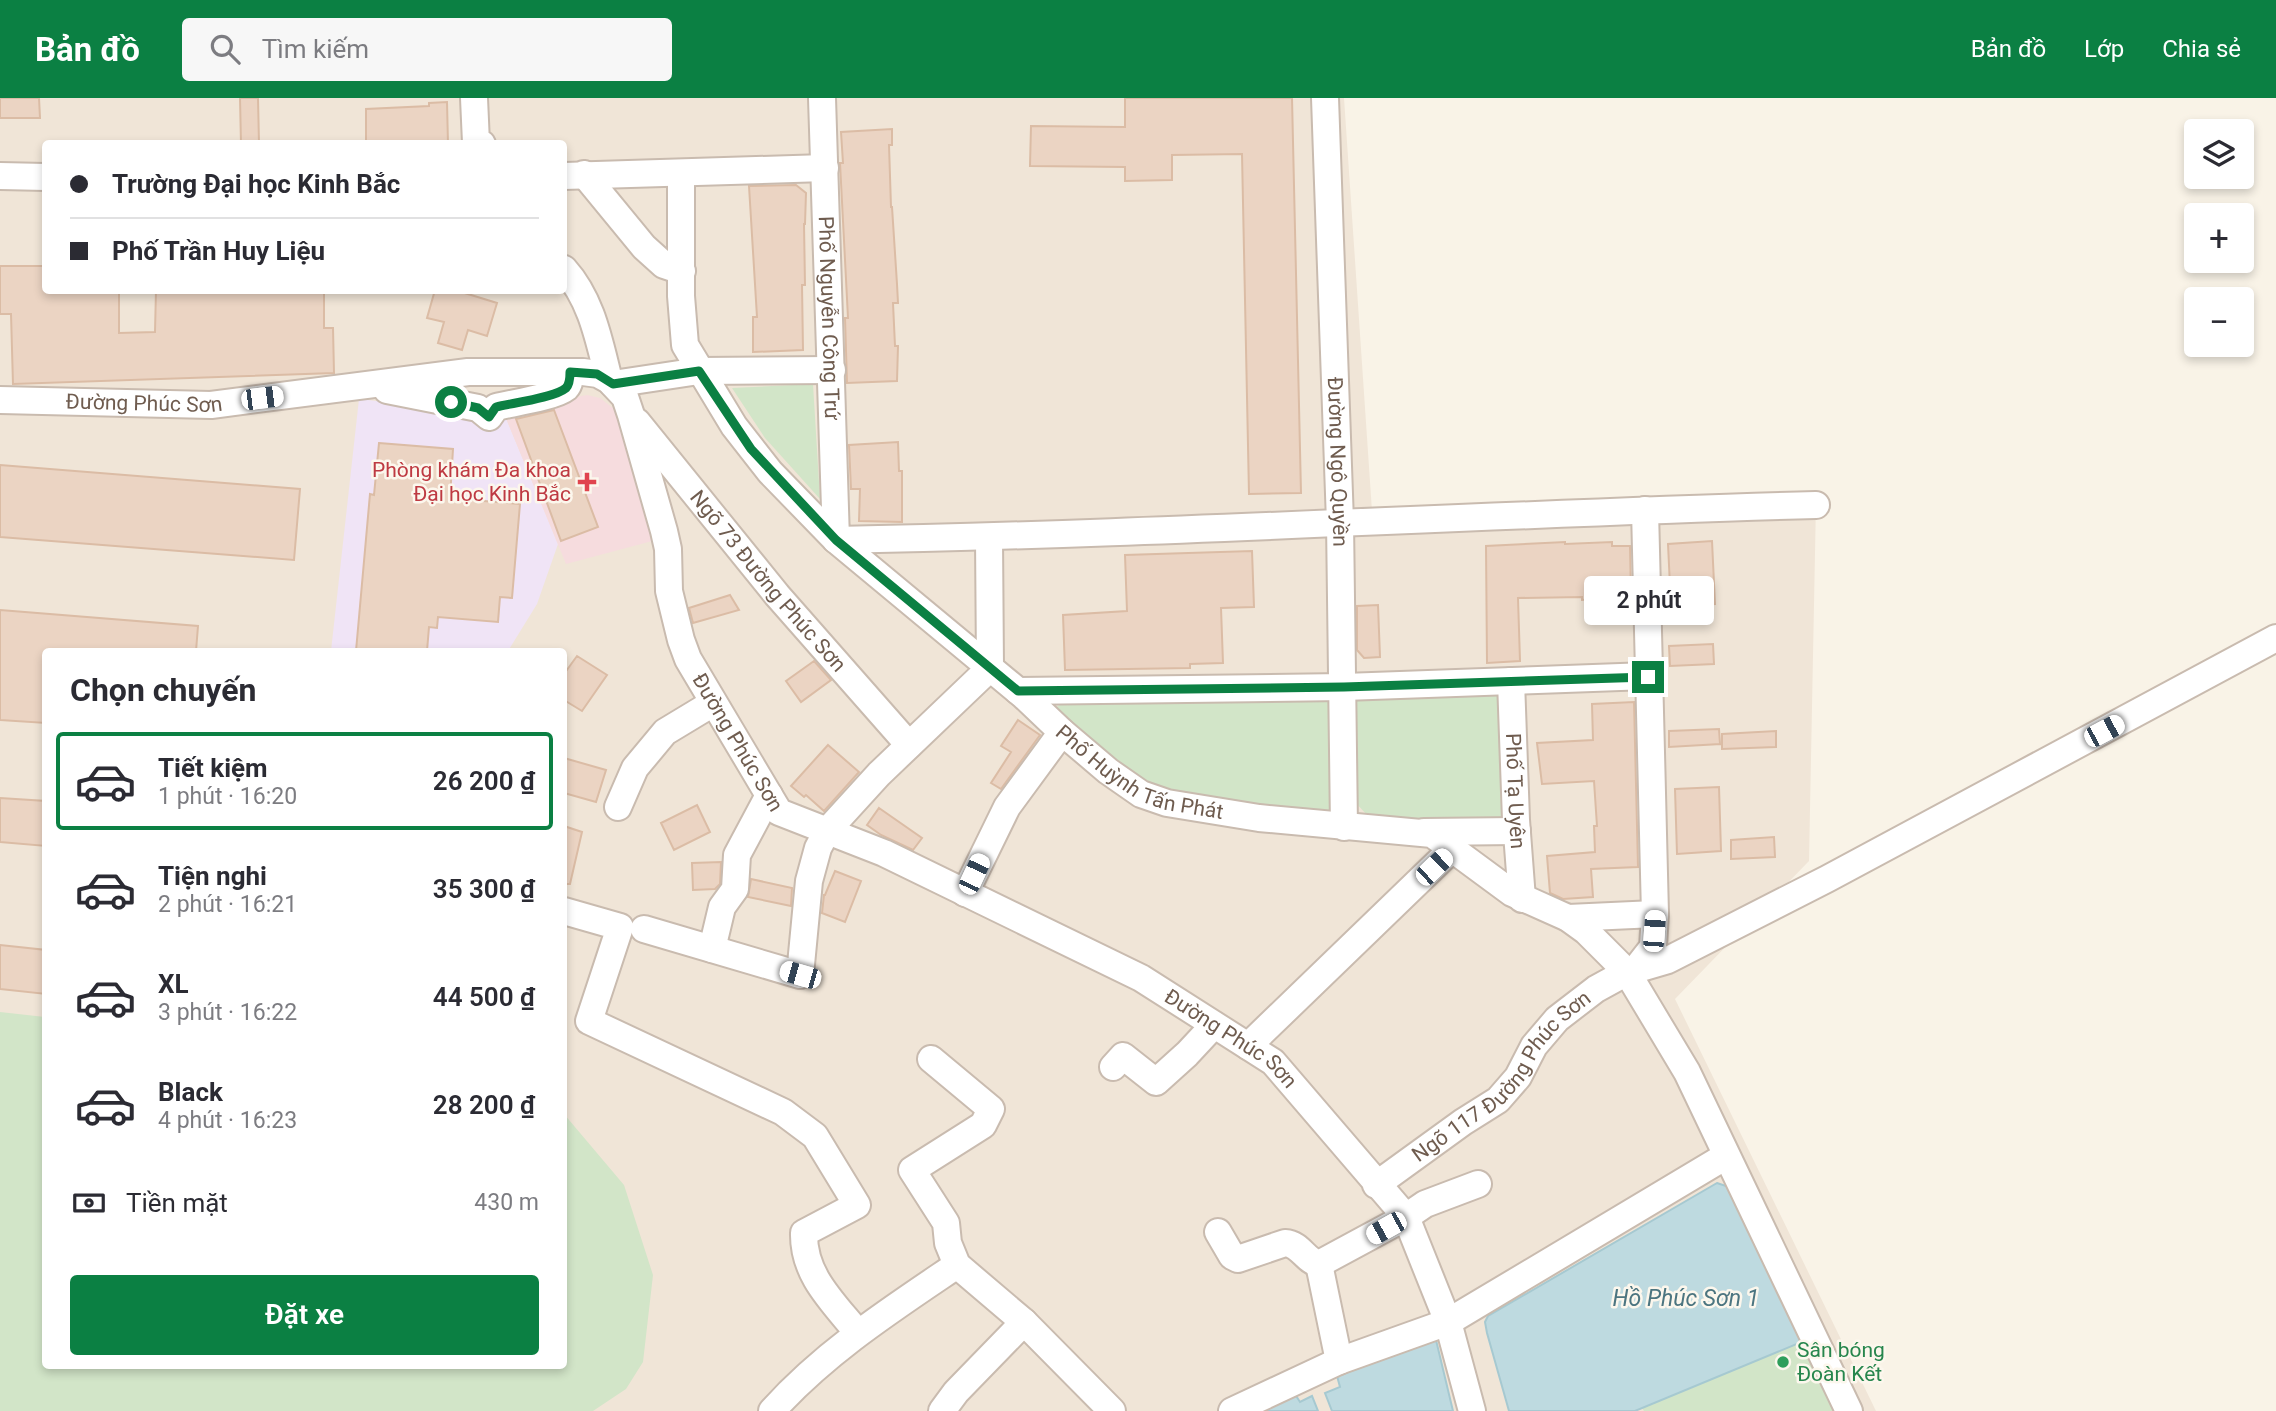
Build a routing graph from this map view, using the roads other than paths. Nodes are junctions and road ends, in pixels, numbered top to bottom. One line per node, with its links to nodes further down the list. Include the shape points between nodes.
1 (474, 98): 4 (street)
2 (822, 98): 5 (street, Phố Nguyễn Công Trứ)
3 (1325, 98): 21 (street, Đường Ngô Quyền)
4 (476, 140)
5 (825, 168): 6 (street); 12 (street, Phố Nguyễn Công Trứ)
6 (681, 173): 7 (street); 10 (street, Phố Huỳnh Tấn Phát)
7 (574, 175): 10 (street, via 664,265)
8 (0, 176): 9 (street)
9 (42, 177)
10 (682, 271): 13 (street, Phố Huỳnh Tấn Phát, via 685,345)
11 (567, 273): 15 (street, via 587,304)
12 (832, 370): 13 (street); 23 (street, Phố Nguyễn Công Trứ)
13 (699, 371): 15 (street); 23 (street, Phố Huỳnh Tấn Phát, via 751,449)
14 (570, 372): 15 (street, Đường Phúc Sơn, via 597,374); 16 (street, Đường Phúc Sơn, via 467,372); 16 (street, via 564,389 496,407 489,417 478,408)
15 (611, 382): 18 (street, Đường Phúc Sơn, via 625,397)
16 (365, 385): 17 (street, Đường Phúc Sơn, via 211,405)
17 (0, 400)
18 (631, 415): 30 (street, Đường Phúc Sơn, via 664,531 669,591 681,640); 32 (street, Ngõ 73 Đường Phúc Sơn, via 777,595)
19 (1816, 505): 20 (street)
20 (1645, 510): 21 (street); 26 (street)
21 (1340, 522): 22 (street); 28 (street, Đường Ngô Quyền)
22 (989, 538): 23 (street); 25 (street)
23 (836, 540): 25 (street, Phố Huỳnh Tấn Phát)
24 (2276, 638): 47 (street, Ngõ 117 Đường Phúc Sơn, via 1827,879 1668,960)
25 (990, 668): 29 (street, Phố Huỳnh Tấn Phát); 32 (street)
26 (1648, 677): 27 (street); 43 (street)
27 (1511, 681): 28 (street); 37 (street, Phố Tạ Uyên)
28 (1344, 687): 29 (street); 35 (street, Đường Ngô Quyền)
29 (1018, 691): 31 (street, Phố Huỳnh Tấn Phát)
30 (713, 703): 33 (street, Đường Phúc Sơn); 34 (street, via 665,732 635,768)
31 (1062, 732): 35 (street, Phố Huỳnh Tấn Phát, via 1108,771 1153,799); 40 (street, via 1007,807)
32 (909, 745): 36 (street)
33 (769, 795): 36 (street, Đường Phúc Sơn, via 779,812); 46 (street, via 737,855 735,889 722,907)
34 (618, 807)
35 (1344, 827): 38 (street, Phố Huỳnh Tấn Phát)
36 (827, 831): 40 (street, Đường Phúc Sơn); 46 (street, via 809,881 800,975)
37 (1517, 831): 38 (street); 41 (street, Phố Tạ Uyên)
38 (1424, 832): 39 (street, Phố Huỳnh Tấn Phát)
39 (1452, 849): 41 (street, Phố Huỳnh Tấn Phát); 49 (street)
40 (965, 893): 48 (street, Đường Phúc Sơn, via 1141,978)
41 (1522, 899): 44 (street, Phố Huỳnh Tấn Phát)
42 (567, 912): 61 (street, via 620,927 589,1021 783,1112 816,1136 857,1205 804,1233 807,1261 814,1278)
43 (1655, 914): 44 (street); 47 (street, via 1653,947)
44 (1568, 918): 47 (street, Phố Huỳnh Tấn Phát)
45 (644, 929): 46 (street)
46 (712, 948)
47 (1631, 971): 52 (street, Phố Huỳnh Tấn Phát, via 1687,1072); 54 (street, Ngõ 117 Đường Phúc Sơn, via 1596,989 1557,1019 1498,1100)
48 (1214, 1025): 49 (street, Đường Phúc Sơn); 51 (street, via 1156,1082 1123,1056)
49 (1248, 1046): 54 (street, Đường Phúc Sơn, via 1273,1062)
50 (931, 1059): 58 (street, via 991,1109 983,1125 912,1170 946,1223)
51 (1113, 1067)
52 (1726, 1156): 60 (street); 68 (street, Phố Huỳnh Tấn Phát)
53 (1478, 1184): 55 (street, via 1425,1204)
54 (1376, 1185): 55 (street, Đường Phúc Sơn)
55 (1406, 1217): 57 (street); 60 (street, Đường Phúc Sơn)
56 (1218, 1232): 57 (street, via 1238,1259 1284,1243 1298,1246 1310,1261)
57 (1319, 1264): 62 (street)
58 (957, 1265): 59 (street); 61 (street)
59 (1024, 1322): 64 (street); 65 (street)
60 (1448, 1322): 62 (street); 67 (street, Đường Phúc Sơn)
61 (858, 1333): 63 (street)
62 (1339, 1361): 66 (street)
63 (772, 1411)
64 (942, 1411)
65 (1112, 1411)
66 (1232, 1411)
67 (1472, 1411)
68 (1849, 1411)

